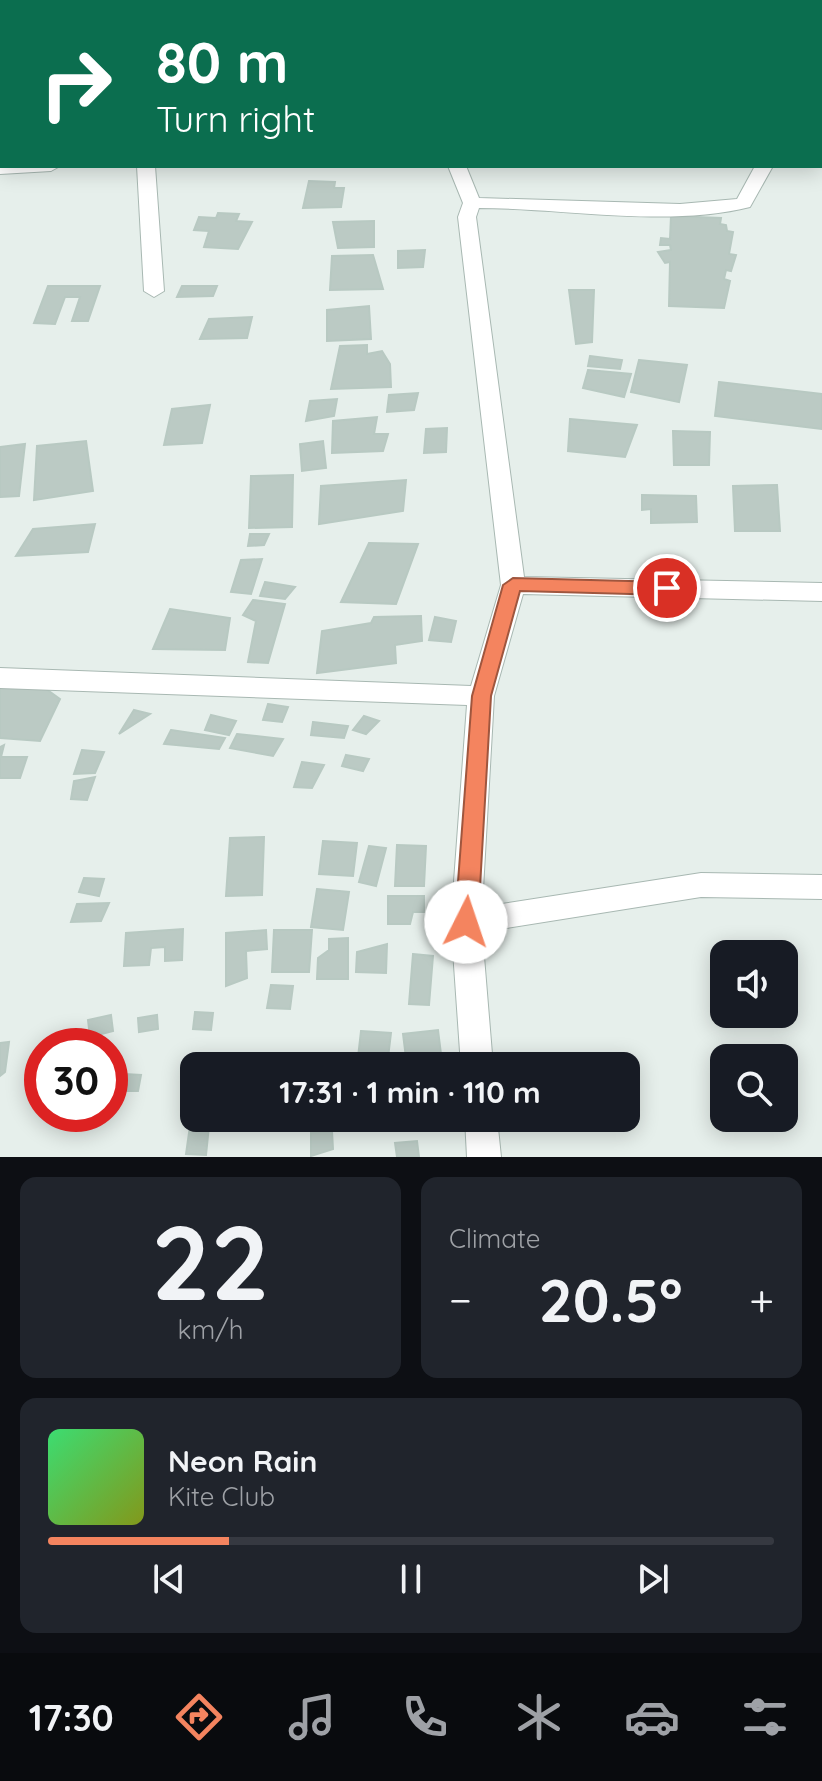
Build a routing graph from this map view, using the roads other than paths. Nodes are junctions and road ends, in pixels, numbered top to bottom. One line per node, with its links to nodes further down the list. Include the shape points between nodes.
1 (146, 168): 5 (street)
2 (458, 168): 4 (street)
3 (763, 168): 4 (street, via 744,203 719,209)
4 (472, 203): 6 (street, via 467,217)
5 (154, 291)
6 (513, 585): 7 (street); 9 (street)
7 (822, 592)
8 (0, 678): 9 (street)
9 (481, 696): 11 (street)
10 (822, 887): 11 (street, via 701,885)
11 (466, 922): 12 (street)
12 (476, 1052)
13 (482, 1132): 14 (street)
14 (484, 1157)

